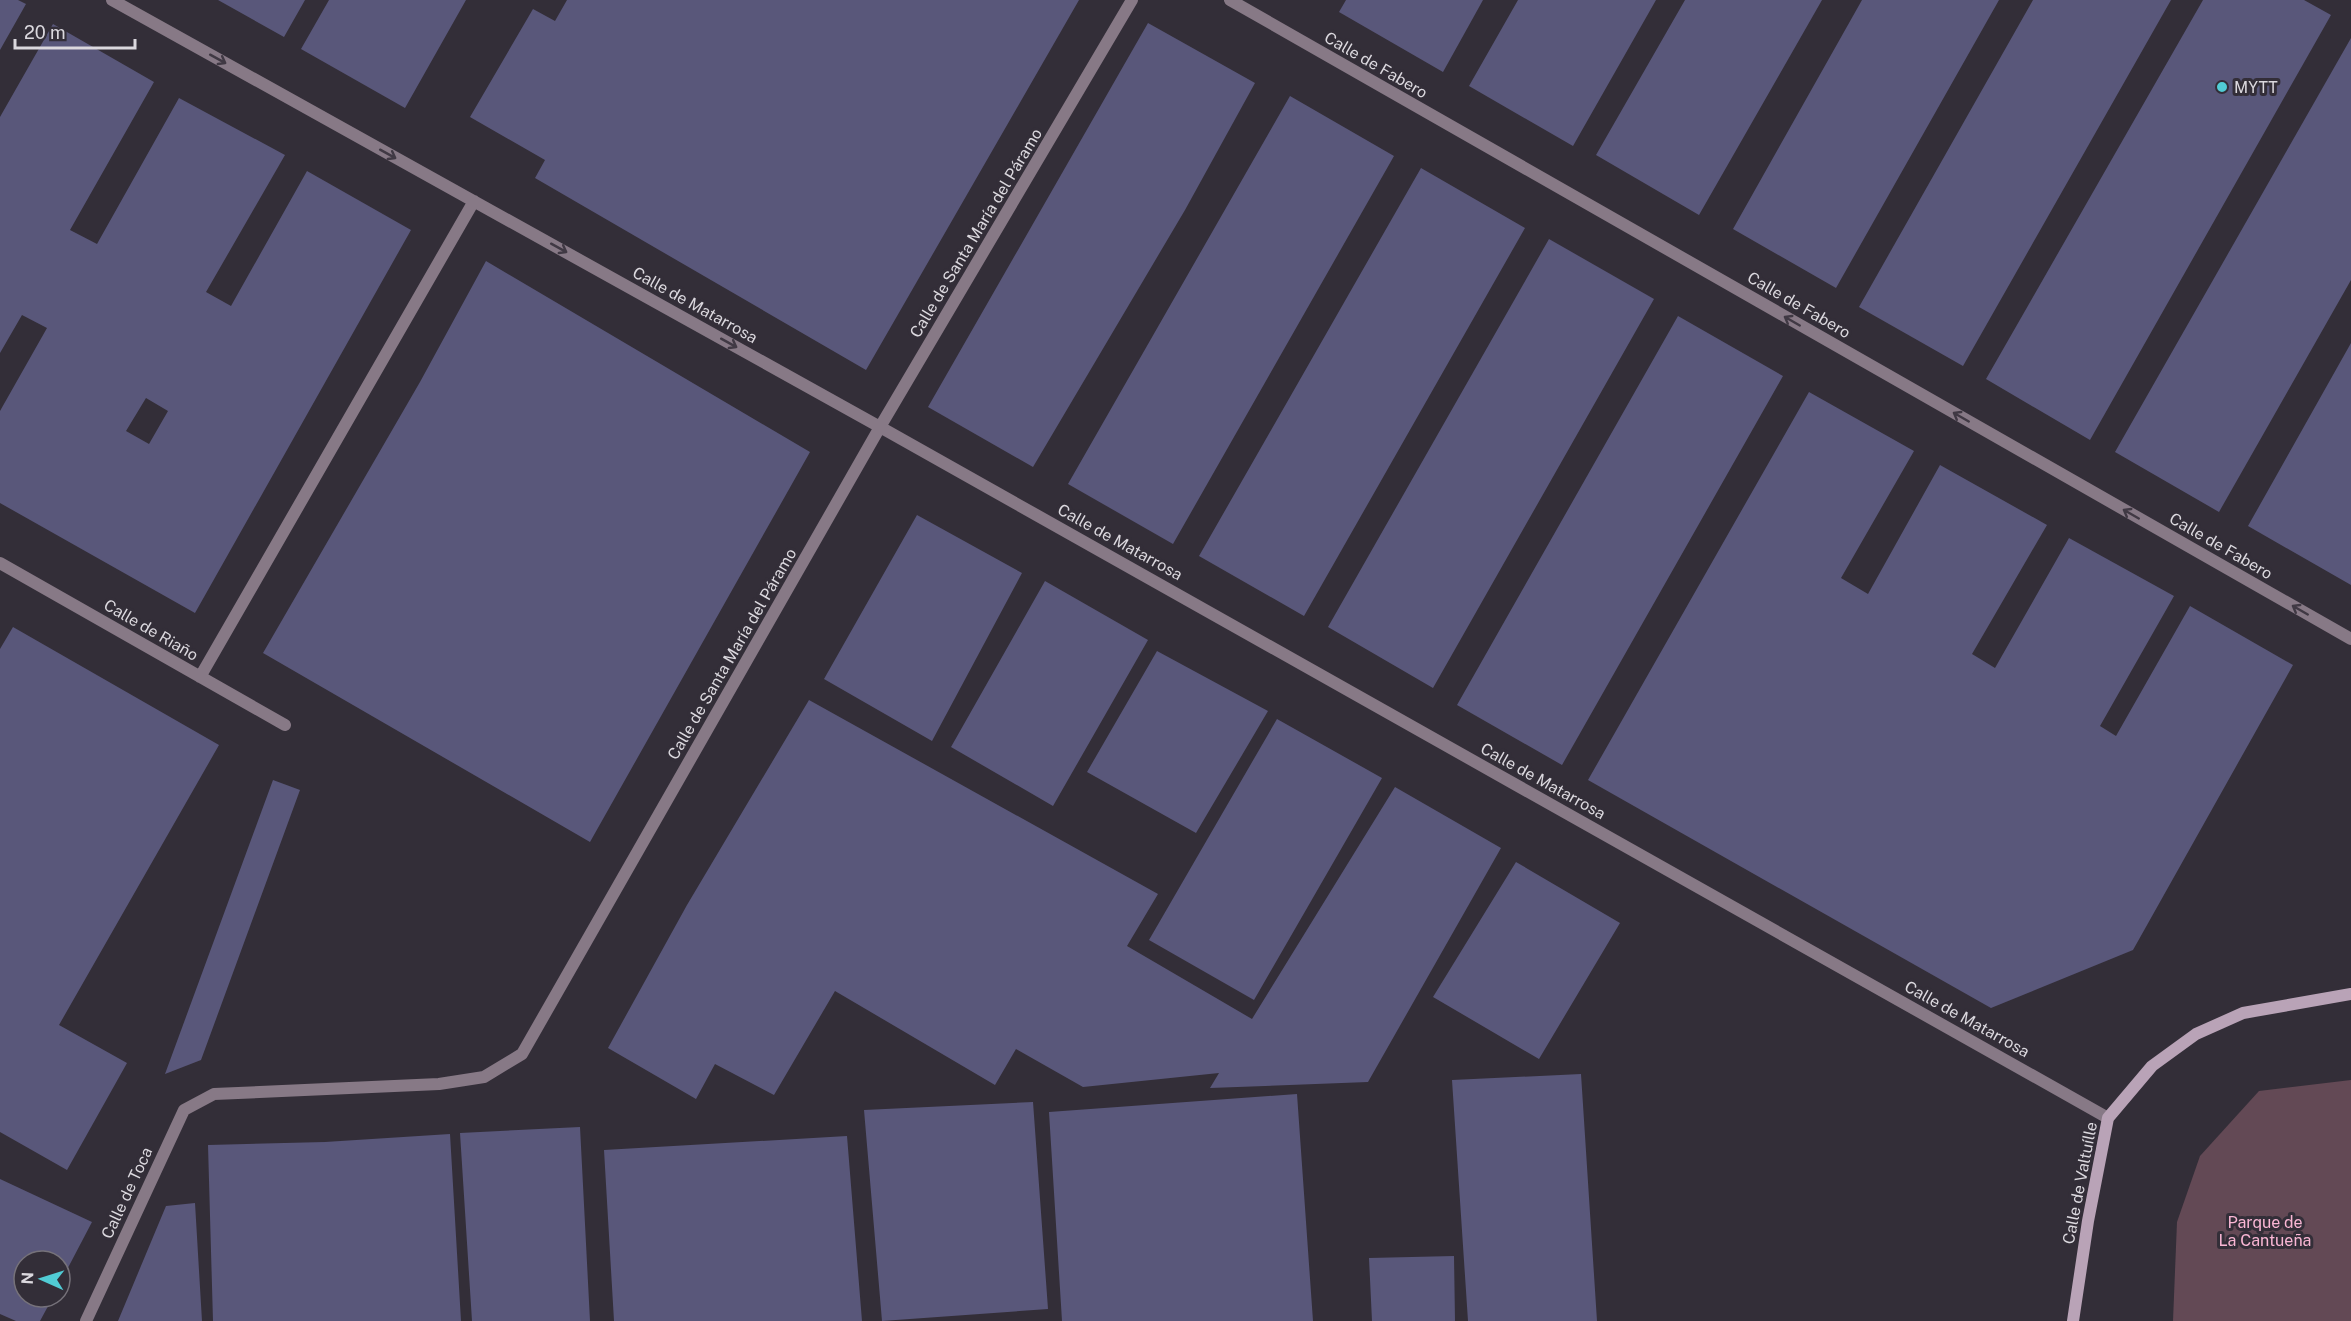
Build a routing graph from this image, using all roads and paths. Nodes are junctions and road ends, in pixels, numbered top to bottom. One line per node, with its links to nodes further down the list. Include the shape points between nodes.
1 (112, 0): 4 (street, Calle de Matarrosa, one-way to 4)
2 (1132, 0): 5 (street, Calle de Santa María del Páramo)
3 (1230, 0): 7 (street, Calle de Fabero, one-way to 3)
4 (474, 201): 5 (street, Calle de Matarrosa, one-way to 5); 8 (street)
5 (880, 427): 11 (street, Calle de Santa María del Páramo, via 522,1054 484,1077 439,1084); 12 (street, Calle de Matarrosa)
6 (0, 563): 8 (street, Calle de Riaño)
7 (2351, 639)
8 (200, 677): 9 (street, Calle de Riaño)
9 (285, 725)
10 (2351, 994): 12 (street, Calle de Valtuílle, via 2243,1012 2196,1034 2152,1066)
11 (214, 1094): 13 (street, Calle de Toca, via 183,1110)
12 (2108, 1118): 14 (street, Calle de Valtuílle)
13 (86, 1321)
14 (2073, 1321)

